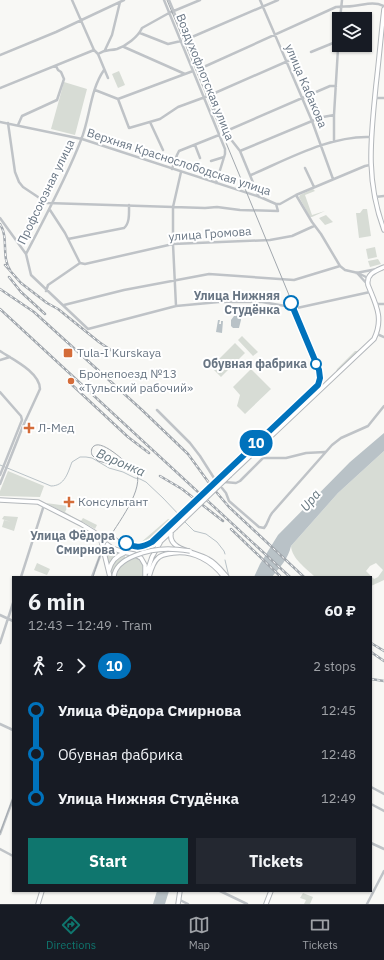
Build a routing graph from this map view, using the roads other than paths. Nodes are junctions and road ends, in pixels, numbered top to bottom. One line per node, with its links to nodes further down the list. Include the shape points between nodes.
1 (72, 0): 17 (street)
2 (124, 0): 9 (street)
3 (164, 0): 16 (street, Воздухофлотская улица)
4 (169, 0): 14 (street, Воздухофлотская улица)
5 (200, 0): 14 (street)
6 (260, 0): 12 (street, улица Кабакова)
7 (278, 0): 12 (street)
8 (342, 0): 10 (street)
9 (120, 2): 17 (street); 25 (street, via 112,35)
10 (341, 6): 11 (street, via 367,3); 15 (street); 19 (street)
11 (384, 6)
12 (263, 7): 19 (street, улица Кабакова); 20 (street)
13 (384, 9): 43 (main road)
14 (174, 11): 16 (street); 20 (street, Воздухофлотская улица)
15 (341, 12)
16 (169, 13): 18 (street, via 142,28); 21 (street, Воздухофлотская улица)
17 (81, 19): 24 (street); 29 (street)
18 (140, 33): 21 (street, via 168,44); 23 (street)
19 (274, 35): 31 (street, улица Кабакова); 34 (street)
20 (185, 40): 34 (street, Воздухофлотская улица)
21 (181, 41): 35 (street, Воздухофлотская улица)
22 (332, 43): 26 (street)
23 (124, 46): 25 (street, via 115,50); 36 (street)
24 (94, 50): 28 (street); 32 (street)
25 (105, 50): 28 (street)
26 (311, 52)
27 (338, 52): 38 (street)
28 (98, 54): 33 (street)
29 (0, 55)
30 (297, 57): 31 (street)
31 (286, 61): 41 (street); 46 (street, улица Кабакова)
32 (56, 66): 39 (street); 52 (street, via 64,79 56,100 22,116)
33 (104, 70): 37 (street); 40 (street, Профсоюзная улица)
34 (197, 70): 41 (street, Воздухофлотская улица)
35 (193, 71): 36 (street); 42 (street, Воздухофлотская улица)
36 (185, 74): 45 (street)
37 (108, 78)
38 (336, 86): 46 (street, via 330,86); 47 (street)
39 (0, 88)
40 (95, 90): 45 (street); 56 (street, Профсоюзная улица)
41 (208, 96): 42 (street); 53 (street, Воздухофлотская улица)
42 (204, 97): 50 (street); 54 (street, Воздухофлотская улица)
43 (375, 98): 44 (street); 55 (main road)
44 (384, 98)
45 (118, 99): 50 (street, via 129,128)
46 (302, 99): 48 (street, улица Кабакова); 53 (street)
47 (334, 115): 48 (street); 57 (street)
48 (312, 121): 59 (street, улица Кабакова); 61 (street)
49 (0, 122): 51 (street, Верхняя Краснослободская улица)
50 (150, 122): 60 (street)
51 (8, 123): 52 (street, Верхняя Краснослободская улица); 77 (street, via 19,182)
52 (18, 125): 56 (street, Верхняя Краснослободская улица)
53 (224, 132): 61 (street, Воздухофлотская улица)
54 (219, 135): 58 (street); 62 (street, Воздухофлотская улица, via 225,149)
55 (372, 137): 57 (street, via 351,137); 65 (main road)
56 (82, 139): 67 (street, Верхняя Краснослободская улица); 77 (street, Профсоюзная улица)
57 (334, 141): 59 (street)
58 (195, 145): 63 (street); 67 (street, via 179,151)
59 (321, 145): 69 (street); 70 (street, улица Кабакова)
60 (163, 150)
61 (240, 151): 69 (street, Воздухофлотская улица)
62 (224, 157): 64 (street); 71 (street, Воздухофлотская улица)
63 (200, 158)
64 (211, 161)
65 (370, 165): 70 (street, Верхняя Краснослободская улица); 74 (main road)
66 (305, 168): 72 (street)
67 (172, 169): 68 (street, Верхняя Краснослободская улица)
68 (181, 172): 71 (street, Верхняя Краснослободская улица); 80 (street)
69 (251, 175): 76 (street, Воздухофлотская улица)
70 (333, 179): 72 (street, Верхняя Краснослободская улица)
71 (216, 183): 76 (street, Верхняя Краснослободская улица)
72 (314, 187): 73 (street, Верхняя Краснослободская улица)
73 (296, 195): 78 (street, Верхняя Краснослободская улица); 83 (street)
74 (374, 196): 75 (street); 84 (main road)
75 (384, 196)
76 (260, 197): 78 (street, Верхняя Краснослободская улица)
77 (52, 204): 79 (street); 81 (street, Профсоюзная улица)
78 (276, 204): 80 (street, via 278,211)
79 (129, 205): 80 (street); 85 (street, via 128,222 124,228)
80 (173, 207): 86 (street)
81 (49, 209): 85 (street); 87 (street, Профсоюзная улица)
82 (0, 218): 87 (street)
83 (314, 226): 86 (street, улица Громова, via 292,236 270,240); 89 (street)
84 (384, 230)
85 (68, 239): 88 (street)
86 (173, 244): 88 (street, улица Громова); 94 (street)
87 (26, 254): 96 (street, via 31,275)
88 (80, 263): 96 (street, улица Громова, via 48,285)
89 (340, 266): 92 (street); 94 (street, via 294,280 209,274)
90 (384, 267): 91 (main road)
91 (379, 269): 92 (street); 93 (main road)
92 (356, 273): 93 (street); 95 (street)
93 (368, 278): 95 (main road)
94 (176, 280): 100 (street); 101 (street)
95 (368, 285): 97 (main road)
96 (46, 291): 100 (street)
97 (370, 292): 98 (main road); 101 (street, via 297,308 262,302)
98 (376, 304): 99 (street); 102 (main road, via 381,318)
99 (384, 304)
100 (63, 306): 101 (street, via 88,329)
101 (176, 306)
102 (377, 334): 103 (street); 120 (main road, bridge)
103 (384, 337)
104 (0, 351): 105 (street); 106 (street)
105 (10, 357): 106 (street); 111 (street, via 32,373 39,382 40,392)
106 (1, 359)
107 (0, 392): 110 (street)
108 (384, 406): 112 (street, via 368,426 339,439)
109 (157, 410): 112 (street, via 190,443 214,478 224,482 240,481 263,458 286,458)
110 (21, 416): 111 (street); 113 (street, via 22,420)
111 (28, 416): 113 (street)
112 (325, 452): 117 (street, via 268,518 264,528 259,527 229,501)
113 (9, 458): 114 (street)
114 (4, 470): 115 (street); 116 (street)
115 (0, 475)
116 (0, 484)
117 (222, 488)
118 (0, 500): 119 (main road, via 36,501)
119 (44, 505): 122 (main road, via 87,528); 130 (street)
120 (175, 528): 121 (street); 123 (main road)
121 (172, 534): 126 (main road, bridge, via 171,540 174,545)
122 (100, 539): 124 (main road); 125 (main road)
123 (160, 542): 128 (main road); 134 (main road)
124 (105, 543): 125 (main road); 127 (main road)
125 (103, 548): 129 (main road); 131 (street)
126 (190, 551): 133 (main road, bridge, via 165,549 143,554 120,563); 137 (main road, via 212,561)
127 (126, 553): 128 (main road); 129 (main road, via 115,558)
128 (134, 554): 135 (main road, via 145,563)
129 (109, 571): 132 (main road)
130 (21, 576)
131 (92, 576)
132 (110, 576)
133 (114, 576)
134 (146, 576)
135 (146, 576)
136 (147, 576): 138 (main road, bridge, via 159,558 179,552 205,560)
137 (224, 576)
138 (224, 576)
139 (12, 605): 141 (street)
140 (0, 615): 141 (street)
141 (8, 619): 142 (street); 143 (street)
142 (12, 621)
143 (0, 643)
144 (0, 724): 145 (street)
145 (12, 730)
146 (372, 788): 147 (street)
147 (384, 794)
148 (12, 802): 151 (street)
149 (372, 805): 150 (street)
150 (384, 811)
151 (0, 834)
152 (372, 843): 154 (street)
153 (0, 849): 155 (street)
154 (384, 849)
155 (12, 855)
156 (384, 871): 168 (street)
157 (42, 892): 163 (main road)
158 (180, 892): 161 (main road)
159 (222, 892): 162 (street)
160 (271, 892): 167 (main road)
161 (178, 899): 164 (main road); 165 (street)
162 (241, 903): 166 (street)
163 (38, 904)
164 (178, 904)
165 (188, 904)
166 (247, 904)
167 (266, 904)
168 (367, 904)

